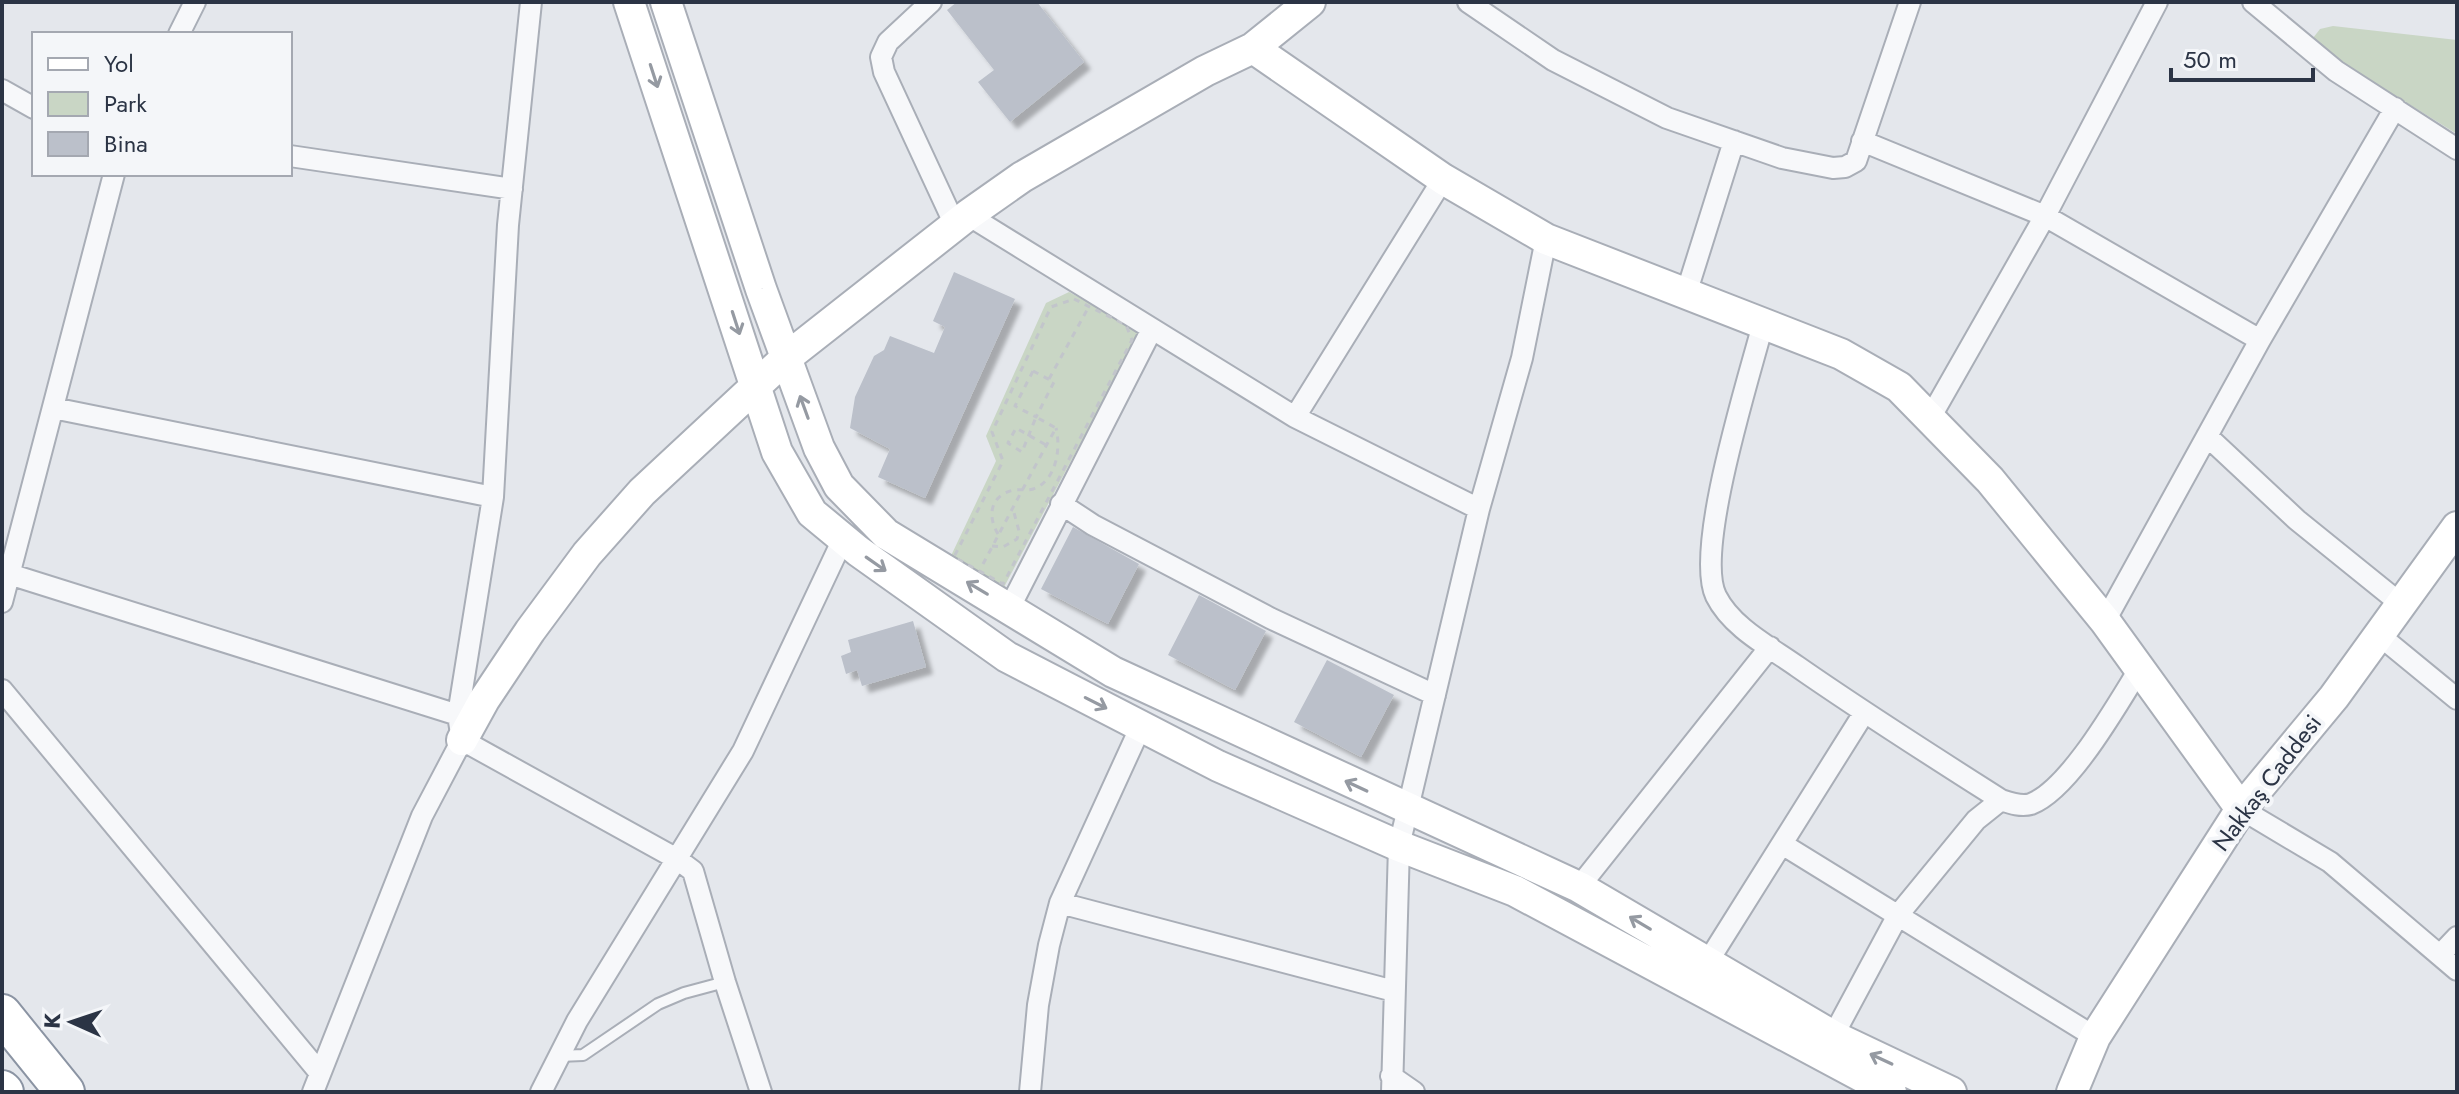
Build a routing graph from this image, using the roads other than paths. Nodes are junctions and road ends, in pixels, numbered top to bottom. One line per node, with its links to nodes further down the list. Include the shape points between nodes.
1 (195, 2): 11 (street)
2 (531, 2): 22 (street)
3 (629, 2): 31 (main road, one-way to 31)
4 (666, 2): 30 (main road)
5 (931, 2): 24 (street, via 888,42 881,57)
6 (1310, 2): 12 (main road)
7 (1468, 2): 16 (street, via 1553,60 1667,118)
8 (1910, 2): 17 (street)
9 (2157, 2): 23 (street)
10 (2253, 2): 15 (street, via 2336,71)
11 (180, 32)
12 (1253, 48): 21 (main road); 24 (main road, via 1086,139)
13 (2, 90): 14 (street)
14 (32, 107)
15 (2395, 108): 18 (street); 29 (street)
16 (1734, 141): 17 (street, via 1833,168 1856,161); 26 (street)
17 (1862, 141): 23 (street)
18 (2457, 149)
19 (292, 156): 22 (street)
20 (113, 176): 32 (street)
21 (1443, 179): 25 (main road); 33 (street)
22 (512, 189): 36 (street)
23 (2045, 216): 29 (street); 34 (street)
24 (961, 220): 28 (street); 30 (main road)
25 (1546, 239): 26 (main road); 38 (street, via 1522,358)
26 (1686, 294): 27 (main road)
27 (1763, 324): 34 (main road, via 1841,354 1899,387); 47 (street, via 1716,506 1711,559 1715,595 1739,625)
28 (1152, 329): 33 (street); 37 (street)
29 (2260, 340): 35 (street)
30 (786, 358): 31 (main road); 44 (main road, one-way to 30, via 886,534 839,486)
31 (758, 386): 40 (main road, via 777,452 812,513); 54 (main road, via 642,492 587,554)
32 (53, 408): 36 (street); 41 (street)
33 (1295, 417): 38 (street)
34 (1930, 418): 45 (main road, via 1990,480)
35 (2207, 436): 43 (street, via 2297,520); 45 (street)
36 (493, 497): 54 (street)
37 (1061, 504): 44 (street); 50 (street, via 1270,618)
38 (1479, 509): 50 (street)
39 (2457, 527): 43 (main road, Nakkaş Caddesi)
40 (843, 539): 53 (main road, one-way to 53, via 1007,657); 60 (street, via 743,751)
41 (9, 574): 42 (street); 54 (street)
42 (2, 602)
43 (2401, 604): 46 (main road, Nakkaş Caddesi)
44 (1010, 607): 57 (main road, one-way to 44, via 1113,672)
45 (2105, 621): 48 (main road)
46 (2379, 635): 51 (street); 56 (main road, Nakkaş Caddesi)
47 (1770, 647): 52 (street); 61 (street)
48 (2140, 668): 55 (street, via 2089,748 2061,781 2029,805); 56 (main road)
49 (2, 690): 74 (street)
50 (1435, 695): 57 (street)
51 (2457, 699)
52 (1864, 713): 55 (street); 58 (street)
53 (1141, 726): 59 (main road); 62 (street)
54 (460, 728): 60 (street); 74 (street)
55 (2001, 800): 63 (street, via 1976,820)
56 (2241, 809): 65 (street, via 2330,862); 72 (main road, Nakkaş Caddesi)
57 (1406, 810): 59 (street); 61 (main road)
58 (1782, 844): 63 (street); 66 (street)
59 (1399, 846): 69 (street); 81 (main road, via 1515,891)
60 (677, 859): 68 (street, via 693,871); 73 (street)
61 (1579, 887): 66 (main road, one-way to 61)
62 (1060, 903): 69 (street); 79 (street, via 1038,1005)
63 (1898, 915): 71 (street); 72 (street)
64 (2457, 937): 65 (street)
65 (2440, 955): 67 (street)
66 (1707, 963): 71 (main road)
67 (2457, 970)
68 (725, 982): 73 (lane, via 658,1004 583,1055); 78 (street)
69 (1394, 991): 75 (street)
70 (2, 1014): 76 (highway)
71 (1833, 1036): 82 (main road, one-way to 71)
72 (2095, 1037): 83 (main road, Nakkaş Caddesi)
73 (559, 1056): 77 (street)
74 (316, 1082)
75 (1392, 1084): 80 (street)
76 (65, 1092)
77 (541, 1092)
78 (761, 1092)
79 (1030, 1092)
80 (1414, 1092)
81 (1891, 1092)
82 (1951, 1092)
83 (2072, 1092)

